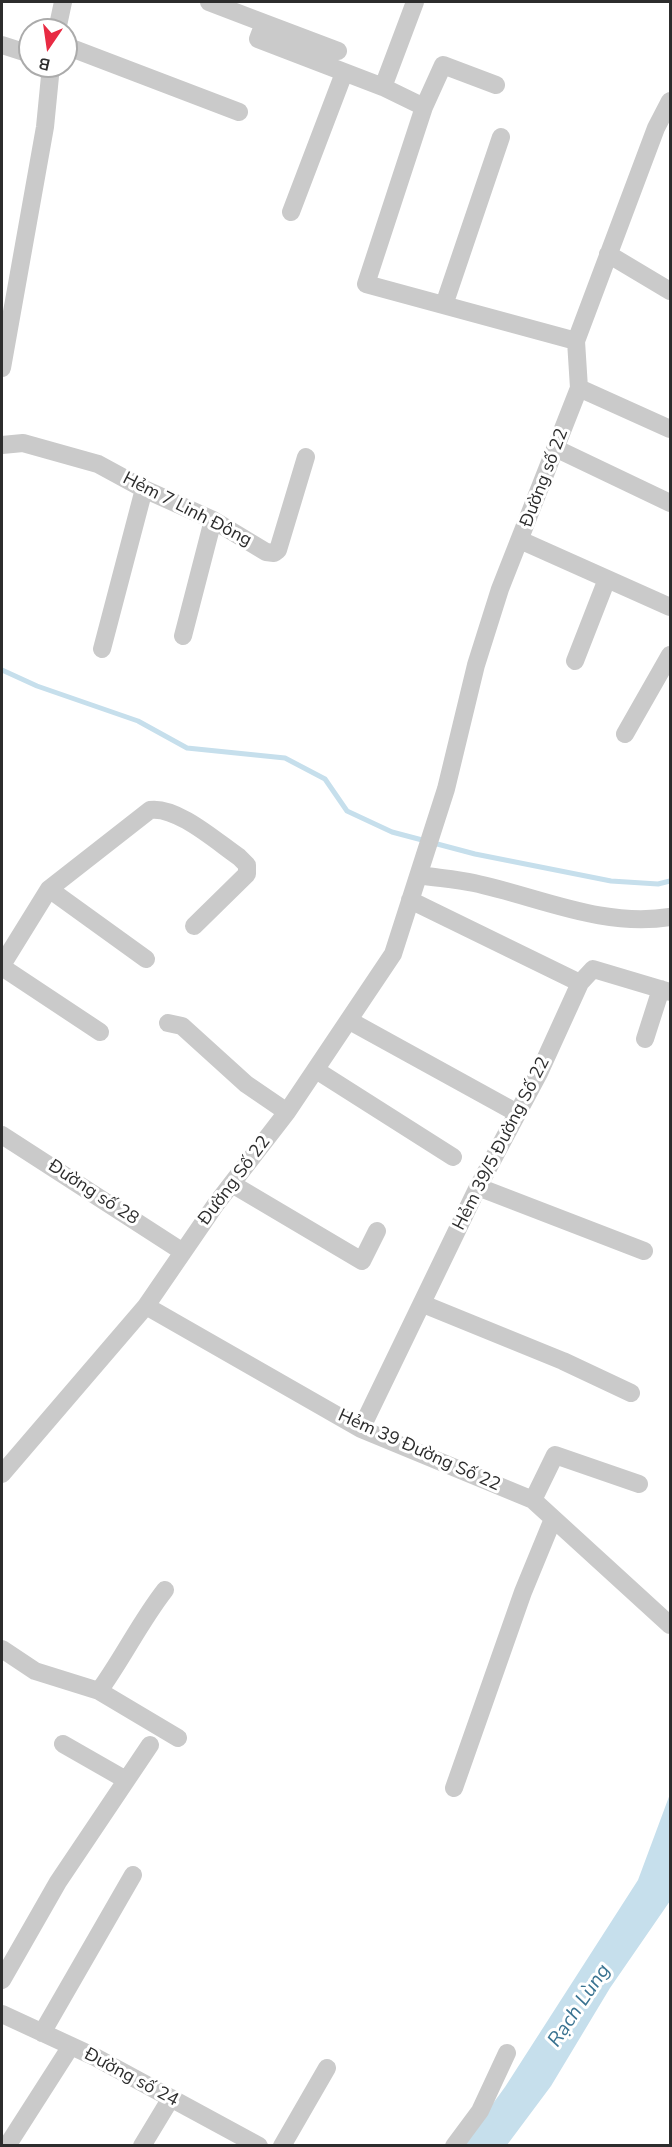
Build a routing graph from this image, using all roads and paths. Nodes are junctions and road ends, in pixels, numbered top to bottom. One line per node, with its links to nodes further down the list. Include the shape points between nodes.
1 (63, 2): 4 (street)
2 (209, 2): 5 (street)
3 (415, 2): 13 (street)
4 (60, 18)
5 (264, 23): 9 (street); 10 (street, via 258,39)
6 (2, 45): 7 (street)
7 (18, 50)
8 (78, 51): 16 (street)
9 (338, 51)
10 (345, 73): 13 (street); 18 (street)
11 (50, 78): 23 (street, via 45,127)
12 (496, 85): 15 (street, via 443,65)
13 (383, 87): 15 (street)
14 (670, 101): 19 (street, Đường số 22)
15 (424, 107): 21 (street, via 366,284)
16 (239, 112)
17 (501, 137): 21 (street)
18 (291, 212)
19 (608, 254): 20 (street); 22 (street, Đường số 22)
20 (670, 291)
21 (444, 305): 22 (street)
22 (576, 341): 24 (street, Đường số 22)
23 (2, 368)
24 (579, 388): 25 (street); 27 (street, Đường số 22)
25 (670, 429)
26 (2, 445): 29 (street, Hẻm 7 Linh Đông, via 23,443 98,464)
27 (557, 449): 30 (street); 32 (street, Đường số 22)
28 (306, 456): 31 (street, Hẻm 7 Linh Đông, via 274,553)
29 (144, 489): 31 (street, Hẻm 7 Linh Đông); 36 (street)
30 (670, 502)
31 (213, 520): 35 (street)
32 (520, 540): 33 (street); 40 (street, Đường số 22, via 476,665)
33 (607, 579): 34 (street); 38 (street)
34 (670, 607)
35 (183, 636)
36 (102, 650)
37 (670, 655): 39 (street)
38 (575, 661)
39 (625, 734)
40 (422, 868): 42 (street, Đường Số 22); 43 (street, via 614,919 650,921)
41 (49, 889): 44 (street, via 150,810 158,809 176,814 247,865 247,874); 45 (street); 46 (street)
42 (410, 900): 47 (street); 49 (street, Đường Số 22, via 393,954)
43 (670, 917)
44 (194, 926)
45 (146, 959)
46 (2, 966): 51 (street)
47 (580, 983): 48 (street, via 593,969); 55 (street, Hẻm 39/5 Đường Số 22)
48 (666, 991): 52 (street)
49 (350, 1021): 53 (street, Đường Số 22); 55 (street)
50 (168, 1023): 54 (street, via 182,1026 246,1084)
51 (100, 1032)
52 (645, 1039)
53 (315, 1070): 54 (street, Đường Số 22); 57 (street)
54 (287, 1112): 58 (street, Đường Số 22)
55 (517, 1113): 59 (street, Hẻm 39/5 Đường Số 22)
56 (2, 1135): 62 (street, Đường số 28)
57 (453, 1157)
58 (232, 1184): 60 (street, via 362,1261); 62 (street, Đường Số 22)
59 (478, 1187): 61 (street); 63 (street, Hẻm 39/5 Đường Số 22)
60 (376, 1231)
61 (644, 1251)
62 (183, 1252): 64 (street, Đường Số 22)
63 (423, 1304): 65 (street, via 564,1361); 66 (street, Hẻm 39/5 Đường Số 22)
64 (146, 1306): 66 (street, Hẻm 39 Đường Số 22); 67 (street, Đường Số 22)
65 (631, 1393)
66 (361, 1429): 69 (street, Hẻm 39 Đường Số 22)
67 (2, 1474)
68 (639, 1485): 69 (street, via 555,1455)
69 (533, 1500): 70 (street, Hẻm 39 Đường Số 22)
70 (553, 1520): 72 (street, Hẻm 39 Đường Số 22); 79 (street)
71 (165, 1590): 74 (street, via 138,1626 120,1663)
72 (670, 1625)
73 (2, 1649): 74 (street, via 35,1671)
74 (99, 1692): 75 (street)
75 (178, 1738)
76 (63, 1744): 78 (street)
77 (150, 1745): 78 (street)
78 (126, 1780): 81 (street, via 58,1882)
79 (454, 1788)
80 (134, 1875): 83 (street)
81 (2, 1980)
82 (2, 2016): 83 (street, Đường số 24)
83 (42, 2033): 84 (street, Đường số 24)
84 (71, 2046): 87 (street, Đường số 24); 88 (street)
85 (507, 2054): 92 (street, via 480,2111)
86 (327, 2068): 91 (street)
87 (171, 2098): 89 (street); 90 (street, Đường số 24)
88 (7, 2145)
89 (142, 2145)
90 (260, 2145)
91 (282, 2145)
92 (454, 2145)

